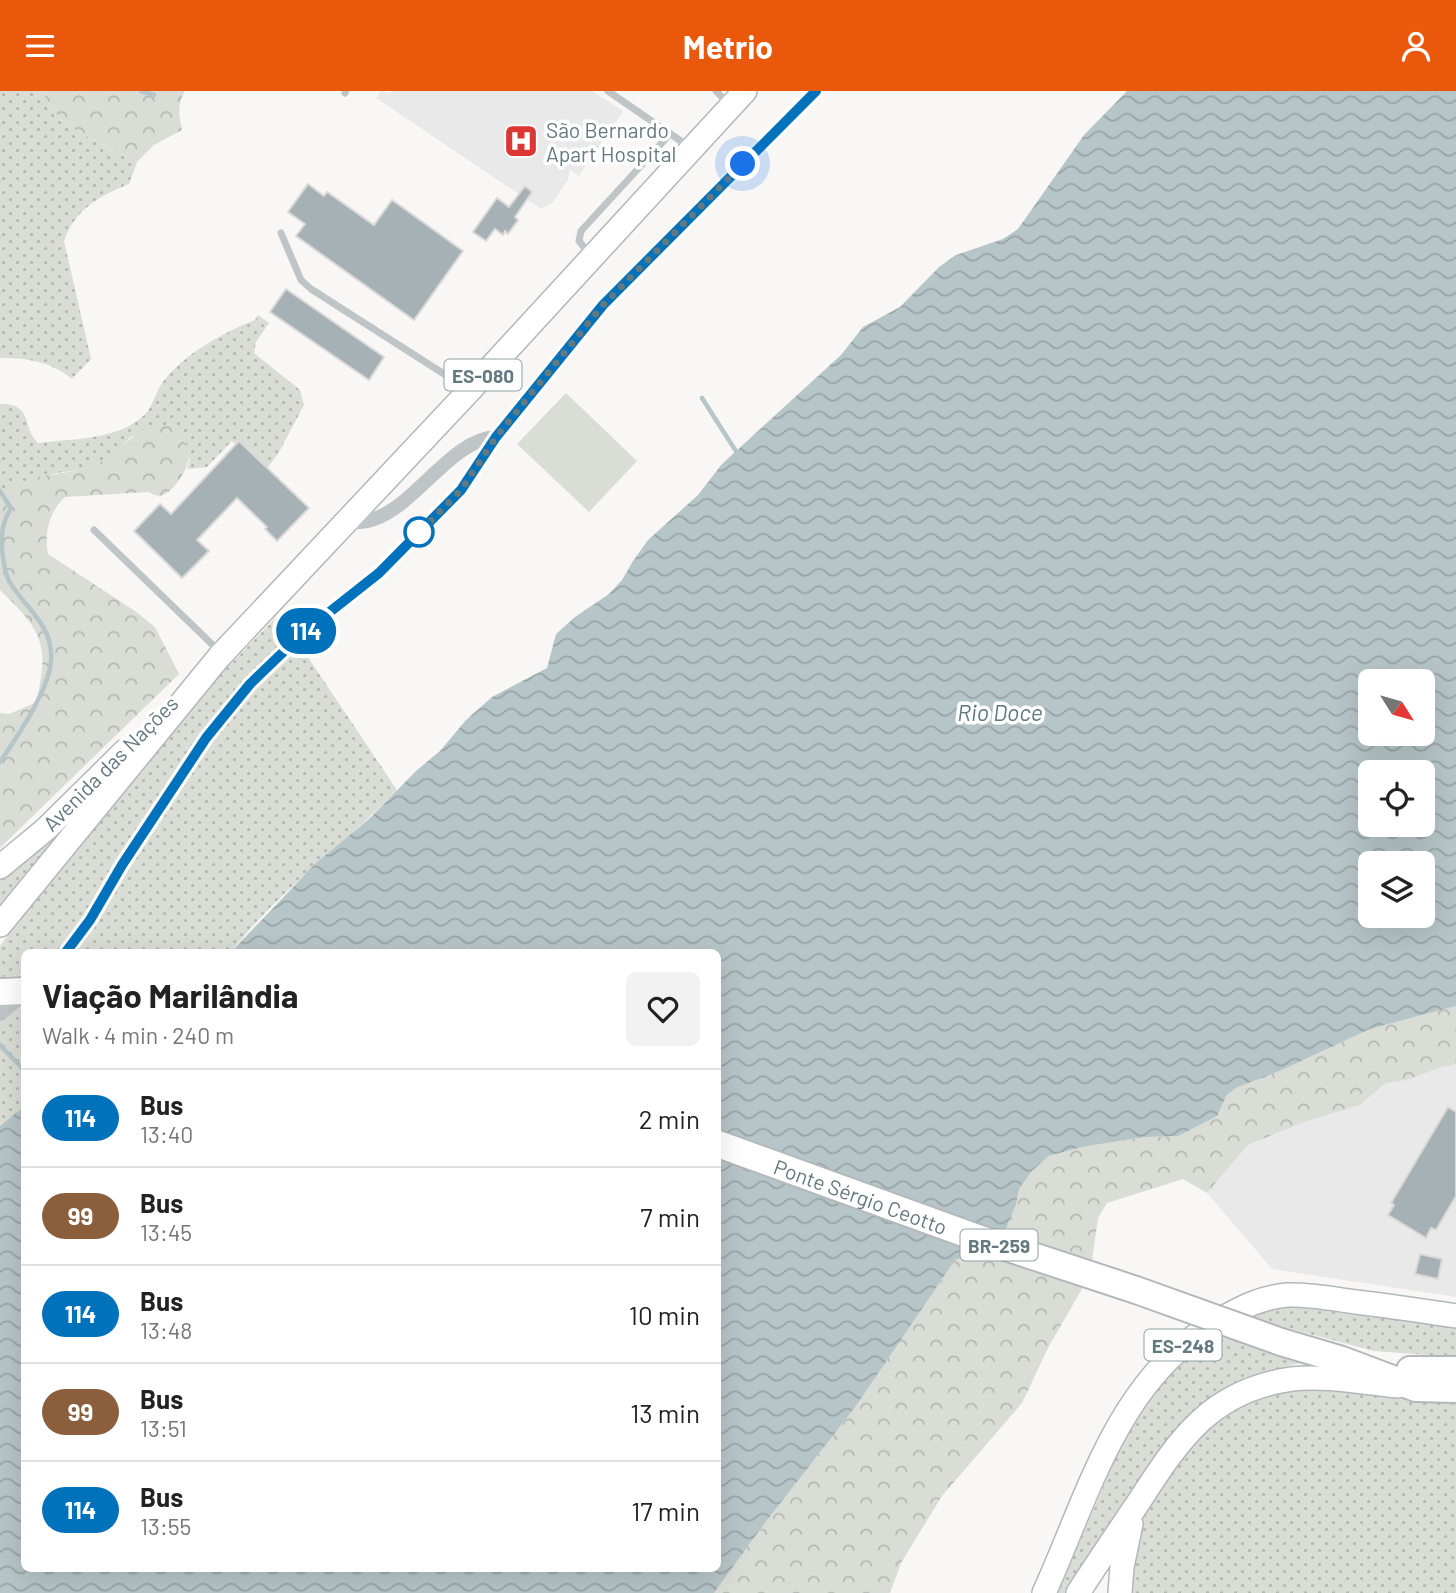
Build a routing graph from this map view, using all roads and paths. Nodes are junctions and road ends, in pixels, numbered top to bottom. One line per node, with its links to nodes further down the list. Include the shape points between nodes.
1 (608, 91): 4 (lane)
2 (816, 91): 9 (street, via 603,305)
3 (731, 96): 5 (main road, ES-080)
4 (670, 134): 5 (lane); 7 (lane, via 581,232 579,240)
5 (691, 149): 7 (main road, ES-080)
6 (281, 233): 8 (lane, via 301,280 311,289)
7 (591, 257): 8 (main road, ES-080)
8 (470, 390): 10 (main road, ES-080)
9 (496, 437): 10 (street, via 468,446 389,513 366,522); 15 (street, via 461,490 379,573 303,633 250,684 206,738)
10 (347, 521): 12 (main road, ES-080)
11 (94, 530): 12 (lane)
12 (221, 655): 13 (main road, Avenida das Nações / ES-080, via 46,829); 14 (main road, ES-080)
13 (0, 867)
14 (0, 925)
15 (68, 949)
16 (0, 992): 17 (highway)
17 (21, 993)
18 (21, 996): 19 (street)
19 (0, 1014)
20 (721, 1145): 22 (highway, Ponte Sérgio Ceotto / BR-259, bridge, via 972,1236)
21 (1456, 1316): 27 (main road, ES-248, via 1287,1296 1245,1305 1200,1331 1162,1364 1134,1399 1098,1467)
22 (1342, 1360): 23 (highway, BR-259, via 1423,1372); 24 (highway, BR-259)
23 (1456, 1370)
24 (1416, 1388): 25 (highway, BR-259); 26 (main road, via 1293,1379 1258,1387 1223,1403 1189,1430)
25 (1456, 1389)
26 (1141, 1498): 28 (main road); 29 (main road, via 1129,1530)
27 (1046, 1591)
28 (1078, 1593)
29 (1120, 1593)

